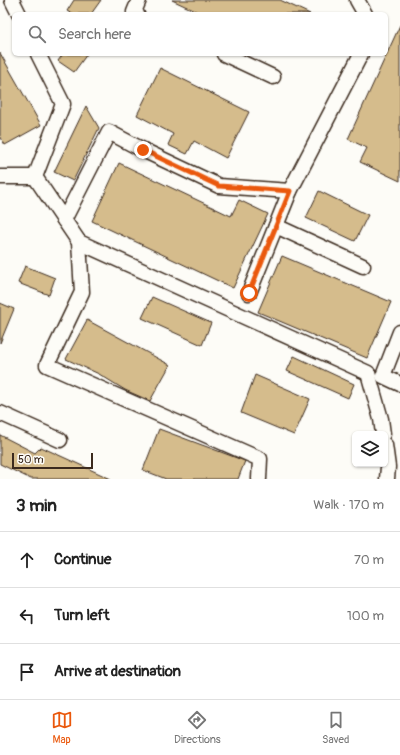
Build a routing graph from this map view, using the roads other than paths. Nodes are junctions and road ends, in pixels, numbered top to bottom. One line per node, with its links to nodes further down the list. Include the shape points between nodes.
1 (12, 0): 4 (lane)
2 (139, 0): 5 (lane)
3 (357, 0): 6 (lane)
4 (18, 12)
5 (134, 12)
6 (364, 12)
7 (39, 56): 12 (lane, via 62,104)
8 (228, 56): 10 (lane)
9 (360, 56): 13 (lane)
10 (273, 77)
11 (0, 177): 12 (lane)
12 (34, 177): 14 (lane)
13 (290, 191): 14 (lane, via 219,186 109,132); 15 (lane)
14 (64, 220): 16 (lane)
15 (276, 226): 17 (lane); 18 (lane)
16 (79, 242): 22 (lane, via 368,373); 25 (lane, via 82,292 47,365 260,459)
17 (363, 266)
18 (249, 293)
19 (400, 332): 20 (lane, via 383,376)
20 (400, 384)
21 (0, 413): 23 (lane)
22 (383, 431)
23 (60, 440)
24 (388, 467): 26 (lane)
25 (259, 479)
26 (387, 479)

